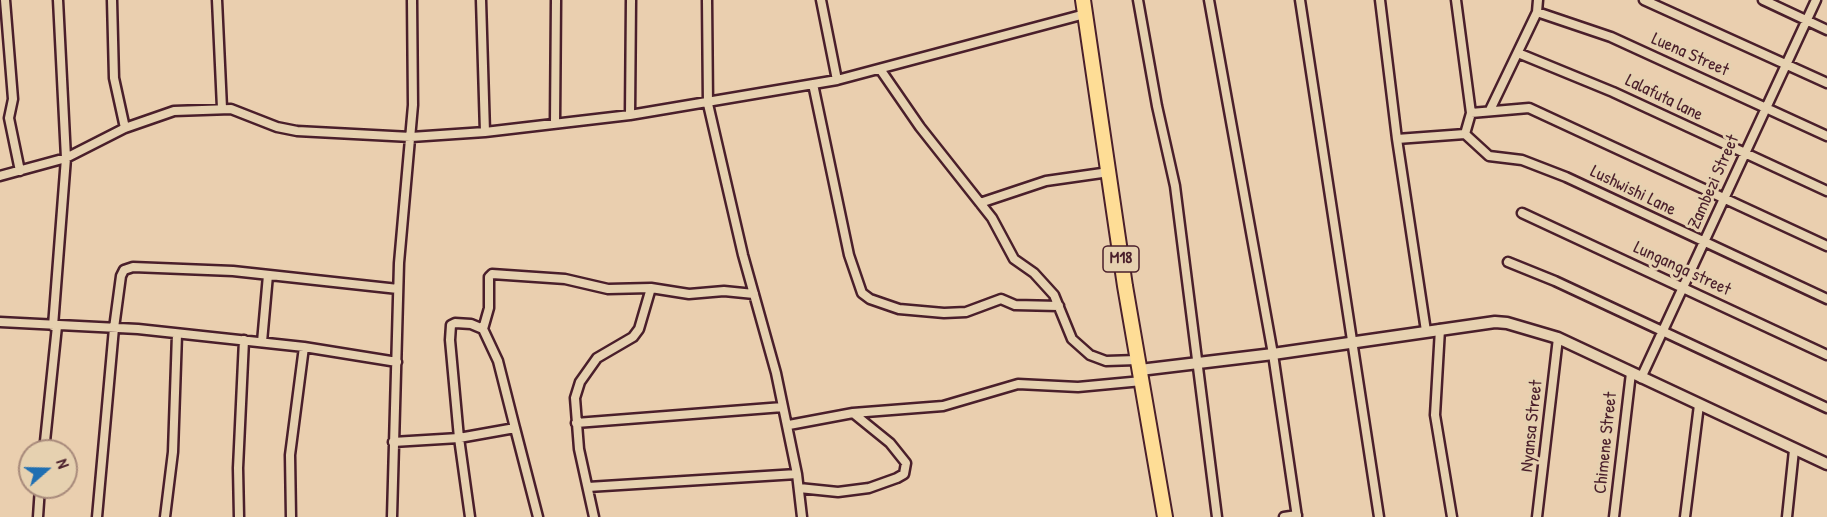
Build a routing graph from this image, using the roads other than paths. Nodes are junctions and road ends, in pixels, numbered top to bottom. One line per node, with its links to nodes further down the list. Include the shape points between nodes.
1 (5, 0): 45 (street, via 13,99 9,118)
2 (58, 0): 44 (street)
3 (112, 0): 37 (street, via 114,78)
4 (217, 0): 32 (street)
5 (412, 0): 41 (street)
6 (482, 0): 38 (street)
7 (556, 0): 36 (street)
8 (631, 0): 35 (street)
9 (707, 0): 30 (street)
10 (820, 0): 27 (street)
11 (1138, 0): 78 (street, via 1175,186)
12 (1209, 0): 75 (street)
13 (1300, 0): 73 (street)
14 (1380, 0): 42 (street)
15 (1456, 0): 34 (street)
16 (1538, 0): 21 (street)
17 (1644, 0): 25 (street)
18 (1763, 0): 22 (street)
19 (1816, 0): 22 (street, Zambezi Street)
20 (1084, 7): 26 (street); 46 (main road, M18)
21 (1537, 12): 24 (street); 31 (street, Luena Street, via 1611,36)
22 (1807, 21): 23 (street); 25 (street, Zambezi Street)
23 (1827, 30)
24 (1518, 53): 33 (street); 43 (street, Lalafuta lane, via 1613,92)
25 (1787, 64): 28 (street); 31 (street, Zambezi Street)
26 (880, 69): 27 (street); 50 (street)
27 (837, 80): 29 (street)
28 (1827, 83)
29 (813, 84): 30 (street); 61 (street, via 849,255 862,293 899,309 944,313 966,312 1001,299 1015,305)
30 (708, 104): 35 (street); 59 (street)
31 (1766, 107): 40 (street, Luena Street); 43 (street, Zambezi Street)
32 (222, 108): 37 (street, via 174,111); 41 (street, via 243,111 286,129)
33 (1490, 110): 34 (street); 49 (street, via 1529,108)
34 (1471, 113): 39 (street)
35 (630, 115): 36 (street)
36 (555, 123): 38 (street)
37 (125, 128): 44 (street)
38 (485, 132): 41 (street)
39 (1465, 134): 42 (street); 52 (street, Lushwishi Lane, via 1490,156 1522,160 1566,177)
40 (1827, 136)
41 (411, 137): 58 (street)
42 (1397, 139): 67 (street)
43 (1744, 154): 48 (street, Lalafuta lane); 49 (street, Zambezi Street)
44 (66, 158): 45 (street); 63 (street)
45 (20, 171): 47 (street)
46 (1108, 172): 50 (street, via 1046,181); 79 (main road, M18)
47 (0, 176)
48 (1827, 192)
49 (1725, 199): 52 (street, Zambezi Street); 53 (street)
50 (980, 203): 61 (street, via 1002,233 1014,259 1041,280)
51 (1522, 213): 56 (street, Lunganga street)
52 (1705, 243): 56 (street, Zambezi Street); 60 (street, Lushwishi Lane)
53 (1827, 246)
54 (1508, 262): 68 (street)
55 (268, 275): 58 (street); 64 (street, via 133,267 124,270); 72 (street)
56 (1683, 287): 68 (street, Zambezi Street); 76 (street, Lunganga street)
57 (651, 288): 59 (street, via 689,294); 65 (street, via 608,289 565,279 492,274); 85 (street, via 633,337 603,352 585,372 575,398)
58 (398, 289): 77 (street)
59 (754, 294): 82 (street)
60 (1827, 299)
61 (1059, 306): 79 (street, via 1072,339 1090,355)
62 (0, 322): 63 (street)
63 (55, 326): 64 (street); 89 (street)
64 (114, 328): 69 (street); 99 (street)
65 (483, 329): 87 (street, via 498,361); 88 (street, via 465,322 451,325)
66 (1440, 329): 67 (street); 70 (street, via 1501,322); 112 (street, via 1435,415)
67 (1426, 331): 73 (street)
68 (1662, 332): 80 (street, Zambezi Street); 83 (street)
69 (177, 334): 71 (street); 100 (street, via 173,452)
70 (1558, 338): 80 (street); 113 (street, Nyansa Street)
71 (244, 340): 72 (street); 101 (street)
72 (262, 342): 74 (street)
73 (1353, 343): 75 (street); 111 (street)
74 (304, 347): 77 (street); 102 (street, via 290,455)
75 (1273, 354): 78 (street); 97 (street)
76 (1827, 355)
77 (397, 362): 90 (street)
78 (1197, 364): 79 (street); 109 (street)
79 (1140, 370): 84 (street, via 1102,386 1018,384 943,406); 108 (main road, M18)
80 (1636, 375): 81 (street); 114 (street, Chimene Street)
81 (1699, 405): 91 (street); 115 (street)
82 (783, 407): 85 (street); 86 (street)
83 (1827, 408)
84 (853, 413): 86 (street); 95 (street, via 903,456 907,468 904,474 890,482 848,491)
85 (576, 423): 94 (street)
86 (789, 425): 93 (street)
87 (515, 428): 88 (street); 105 (street)
88 (459, 438): 90 (street); 104 (street)
89 (45, 439)
90 (393, 442): 103 (street)
91 (1794, 450): 92 (street); 116 (street)
92 (1827, 464)
93 (797, 474): 94 (street); 95 (street)
94 (588, 488): 106 (street)
95 (799, 488): 107 (street)
96 (39, 499): 98 (street)
97 (1297, 516): 110 (street)
98 (38, 517)
99 (97, 517)
100 (165, 517)
101 (239, 517)
102 (291, 517)
103 (392, 517)
104 (470, 517)
105 (538, 517)
106 (594, 517)
107 (802, 517)
108 (1165, 517)
109 (1217, 517)
110 (1284, 517)
111 (1378, 517)
112 (1452, 517)
113 (1538, 517)
114 (1614, 517)
115 (1685, 517)
116 (1787, 517)

